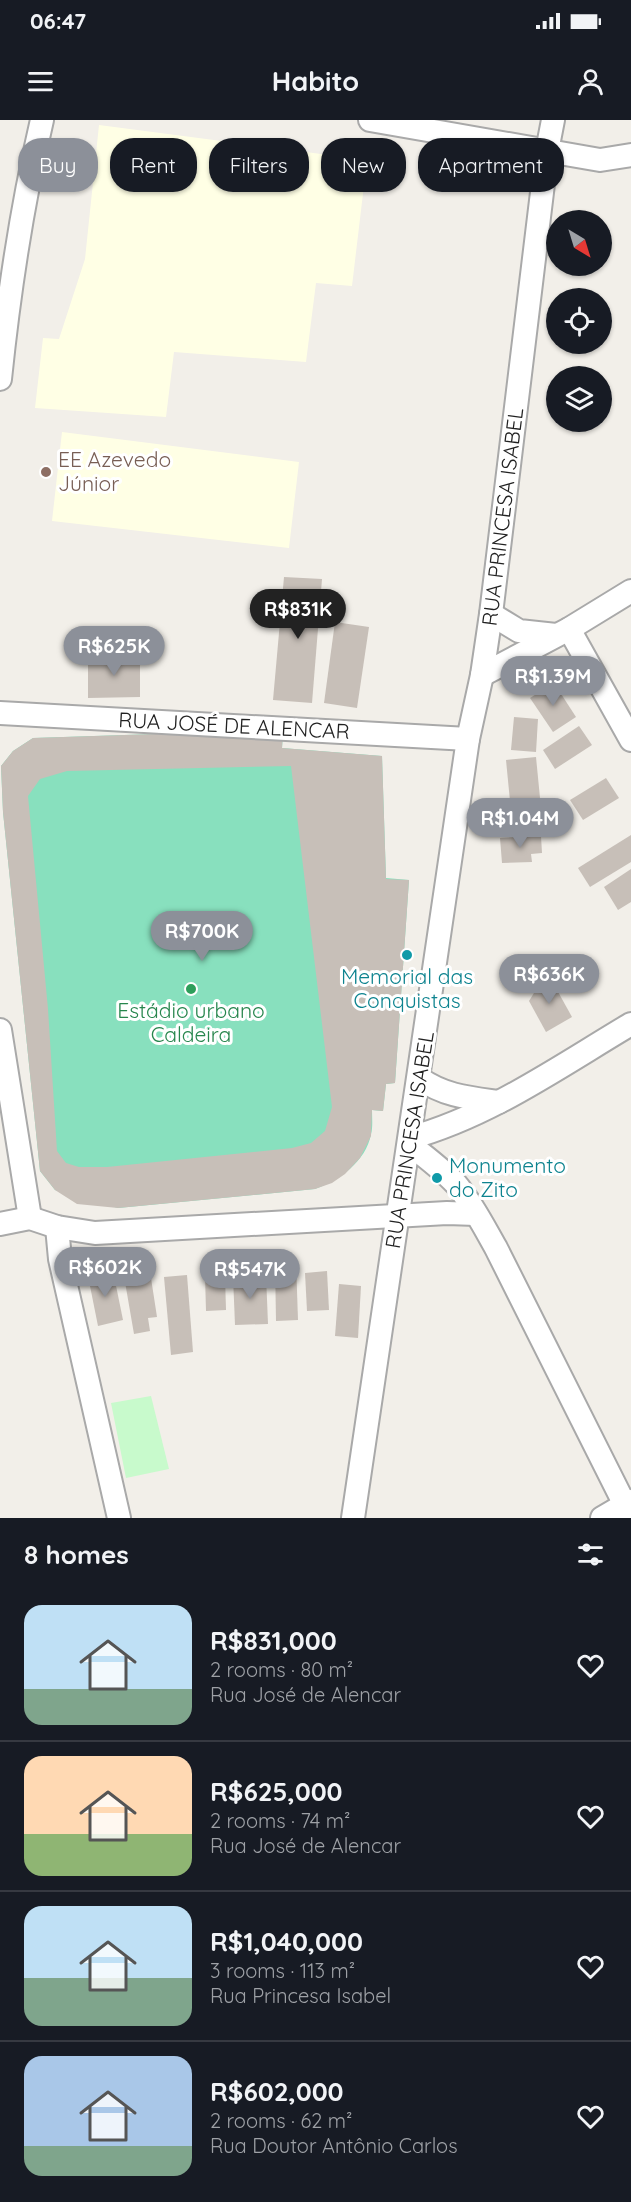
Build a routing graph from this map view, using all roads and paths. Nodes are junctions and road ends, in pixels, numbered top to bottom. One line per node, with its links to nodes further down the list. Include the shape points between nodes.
1 (42, 120): 9 (street, via 28,181)
2 (370, 120): 4 (street)
3 (553, 120): 5 (street, RUA PRINCESA ISABEL)
4 (473, 138)
5 (550, 138)
6 (564, 154): 7 (street, via 600,160)
7 (631, 154)
8 (542, 192): 12 (street, RUA PRINCESA ISABEL)
9 (1, 353): 10 (street)
10 (0, 379)
11 (631, 591): 13 (street)
12 (491, 614): 13 (street, via 519,631); 14 (street, RUA PRINCESA ISABEL)
13 (563, 632): 14 (street); 17 (street)
14 (482, 675): 16 (street, RUA PRINCESA ISABEL)
15 (0, 713): 16 (street, RUA JOSÉ DE ALENCAR)
16 (468, 739): 20 (street, RUA PRINCESA ISABEL)
17 (631, 740)
18 (631, 1024): 21 (street)
19 (0, 1030): 25 (street)
20 (419, 1078): 21 (street, via 455,1096); 22 (street, RUA PRINCESA ISABEL)
21 (499, 1102): 22 (street)
22 (410, 1141): 23 (street, via 458,1186); 24 (street, RUA PRINCESA ISABEL)
23 (476, 1214): 24 (street); 28 (street)
24 (398, 1216): 27 (street, via 95,1233); 30 (street, RUA PRINCESA ISABEL)
25 (30, 1218): 26 (street); 27 (street)
26 (0, 1224)
27 (57, 1227): 29 (street, via 60,1259)
28 (629, 1507): 31 (street)
29 (118, 1518)
30 (353, 1518)
31 (602, 1518)

